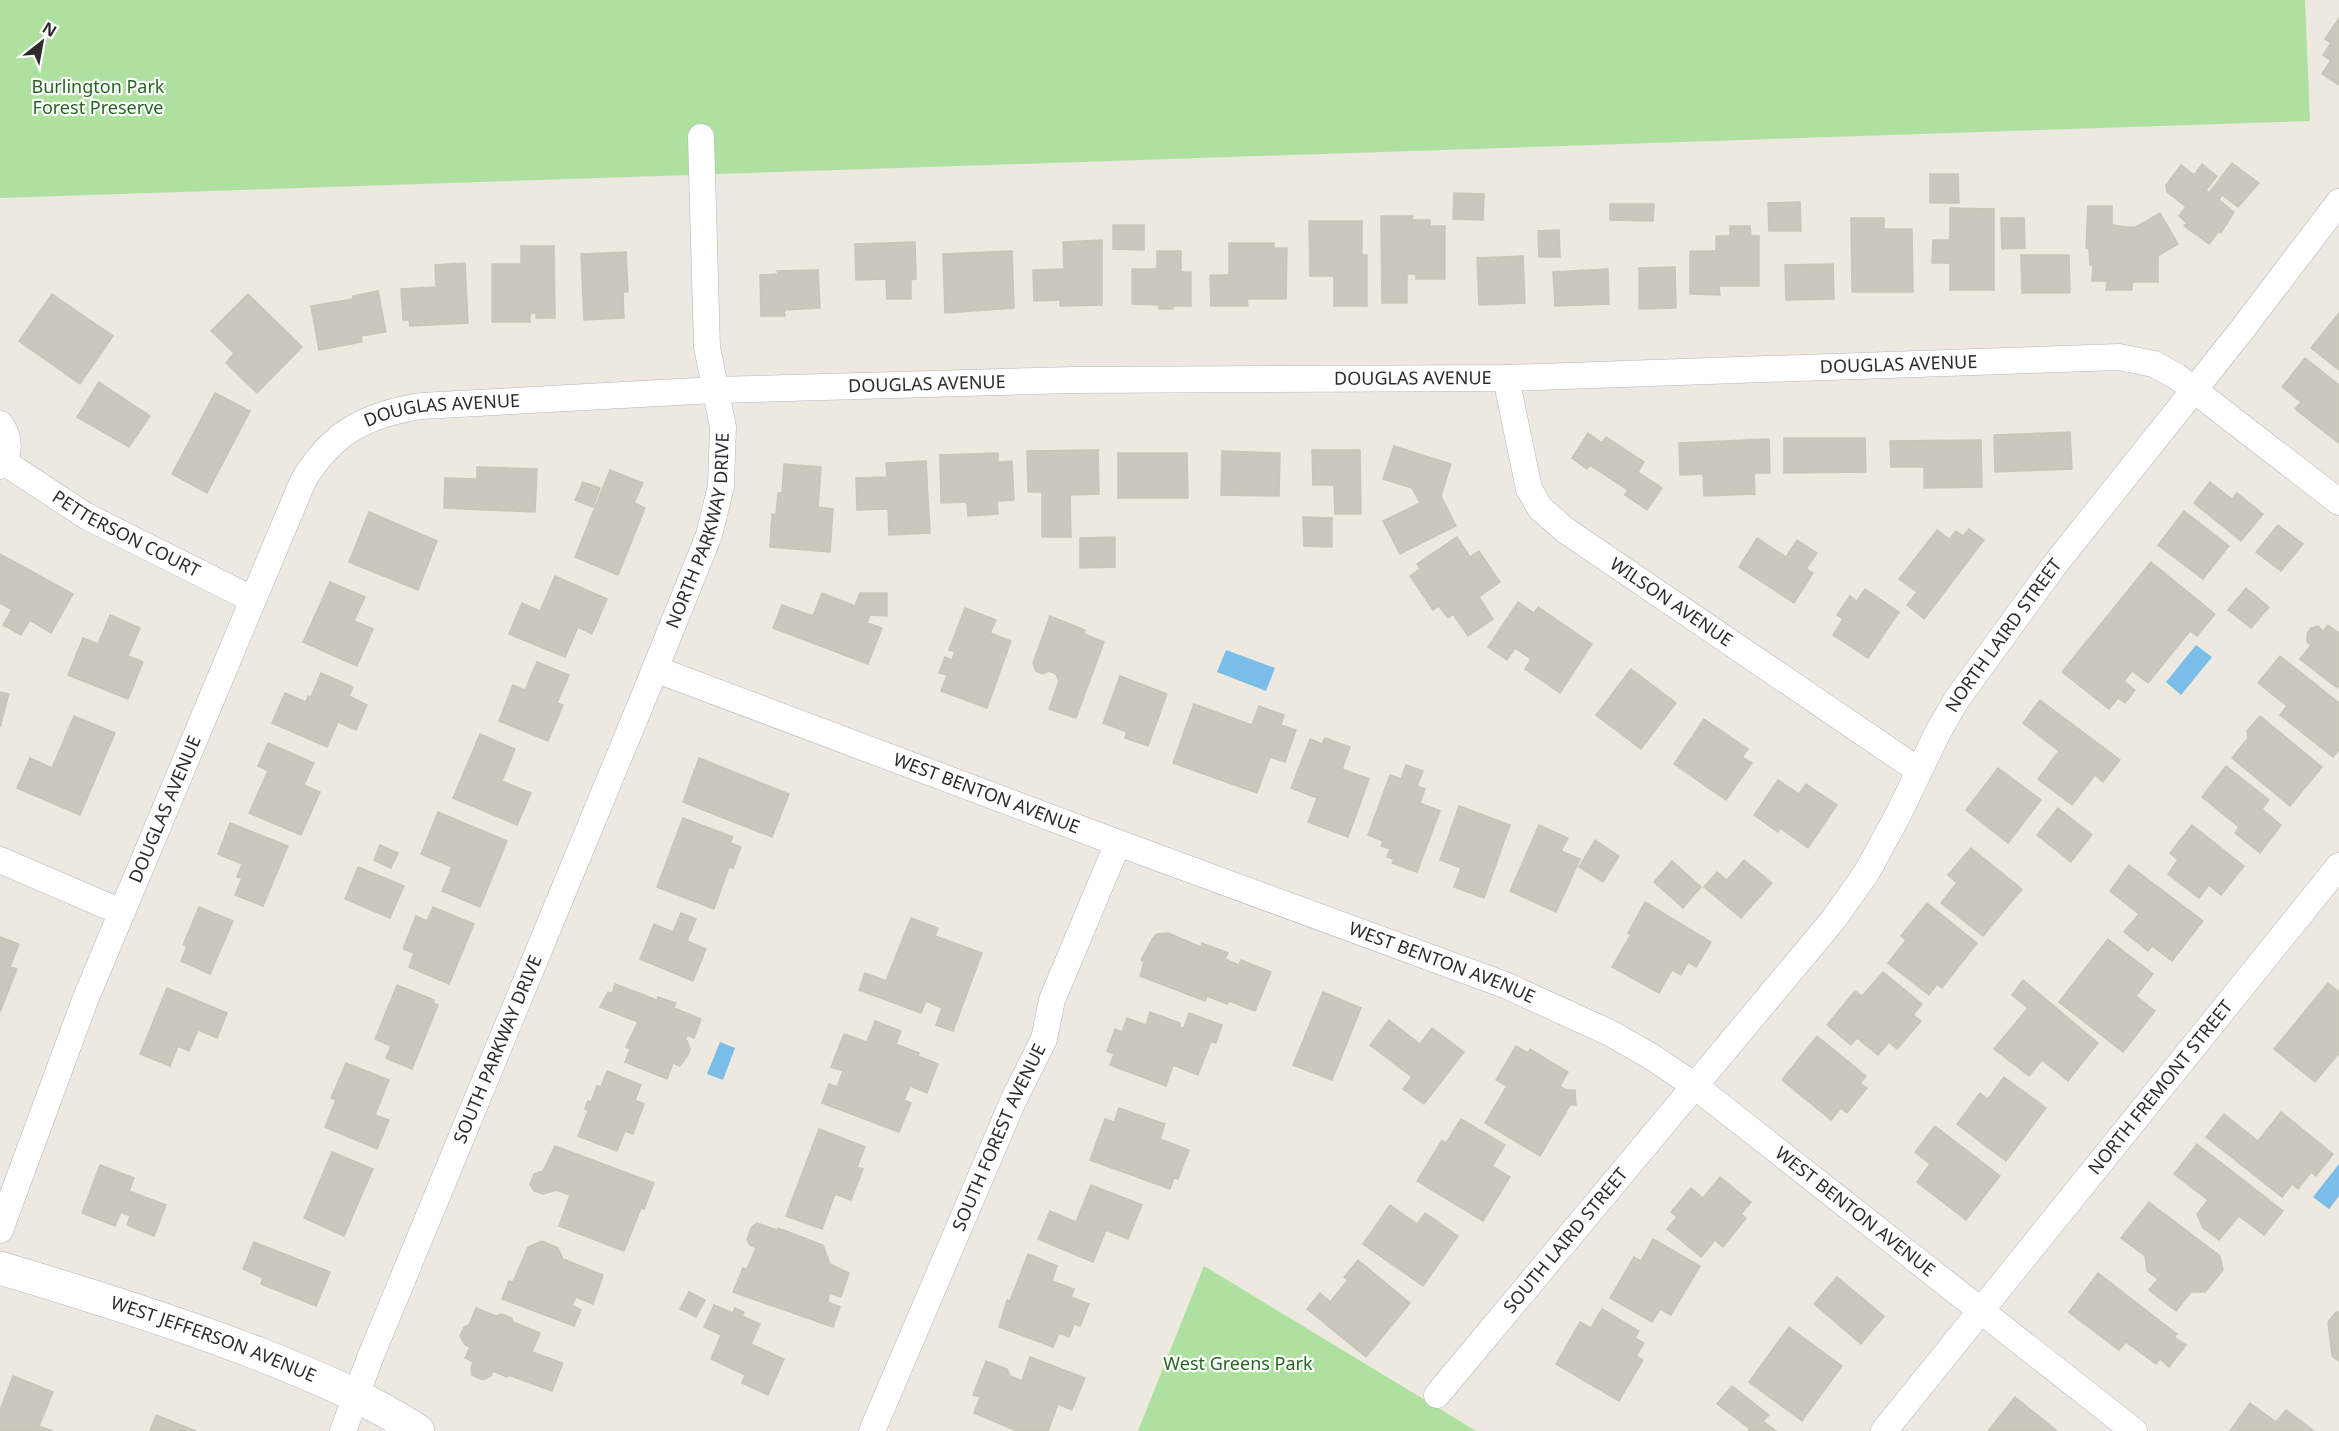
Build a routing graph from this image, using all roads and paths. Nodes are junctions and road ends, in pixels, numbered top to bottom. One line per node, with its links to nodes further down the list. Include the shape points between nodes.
1 (701, 136): 5 (street, NORTH PARKWAY DRIVE, via 707,347)
2 (2339, 202): 4 (street, NORTH LAIRD STREET)
3 (1506, 378): 4 (street, DOUGLAS AVENUE, via 2119,357 2154,364); 5 (street, DOUGLAS AVENUE, via 1073,381); 11 (street, WILSON AVENUE, via 1529,489 1540,508 1574,537)
4 (2195, 389): 8 (street, DOUGLAS AVENUE); 11 (street, NORTH LAIRD STREET, via 2053,567 1957,699)
5 (715, 390): 9 (street, DOUGLAS AVENUE, via 422,406 373,417 348,430 311,467); 10 (street, NORTH PARKWAY DRIVE, via 723,427 721,486 709,535)
6 (0, 424): 7 (street, PETTERSON COURT, via 8,440)
7 (2, 464): 9 (street, PETTERSON COURT, via 86,516)
8 (2339, 502)
9 (252, 599): 16 (street, DOUGLAS AVENUE)
10 (656, 669): 12 (street, WEST BENTON AVENUE); 21 (street, SOUTH PARKWAY DRIVE)
11 (1918, 770): 17 (street, NORTH LAIRD STREET, via 1867,872 1833,920)
12 (1118, 843): 17 (street, WEST BENTON AVENUE, via 1505,985 1610,1033); 25 (street, SOUTH FOREST AVENUE, via 1052,1000 1044,1039 1013,1101)
13 (0, 860): 16 (street)
14 (2339, 866): 15 (street, NORTH FREMONT STREET)
15 (2330, 894): 20 (street, NORTH FREMONT STREET)
16 (121, 912): 18 (street, DOUGLAS AVENUE)
17 (1695, 1086): 20 (street, WEST BENTON AVENUE); 22 (street, SOUTH LAIRD STREET)
18 (0, 1230)
19 (0, 1268): 21 (street, WEST JEFFERSON AVENUE, via 232,1343)
20 (1981, 1310): 26 (street, NORTH FREMONT STREET); 27 (street, WEST BENTON AVENUE)
21 (357, 1395): 23 (street, SOUTH PARKWAY DRIVE); 24 (street, WEST JEFFERSON AVENUE)
22 (1437, 1395)
23 (344, 1431)
24 (418, 1431)
25 (872, 1431)
26 (1884, 1431)
27 (2134, 1431)

